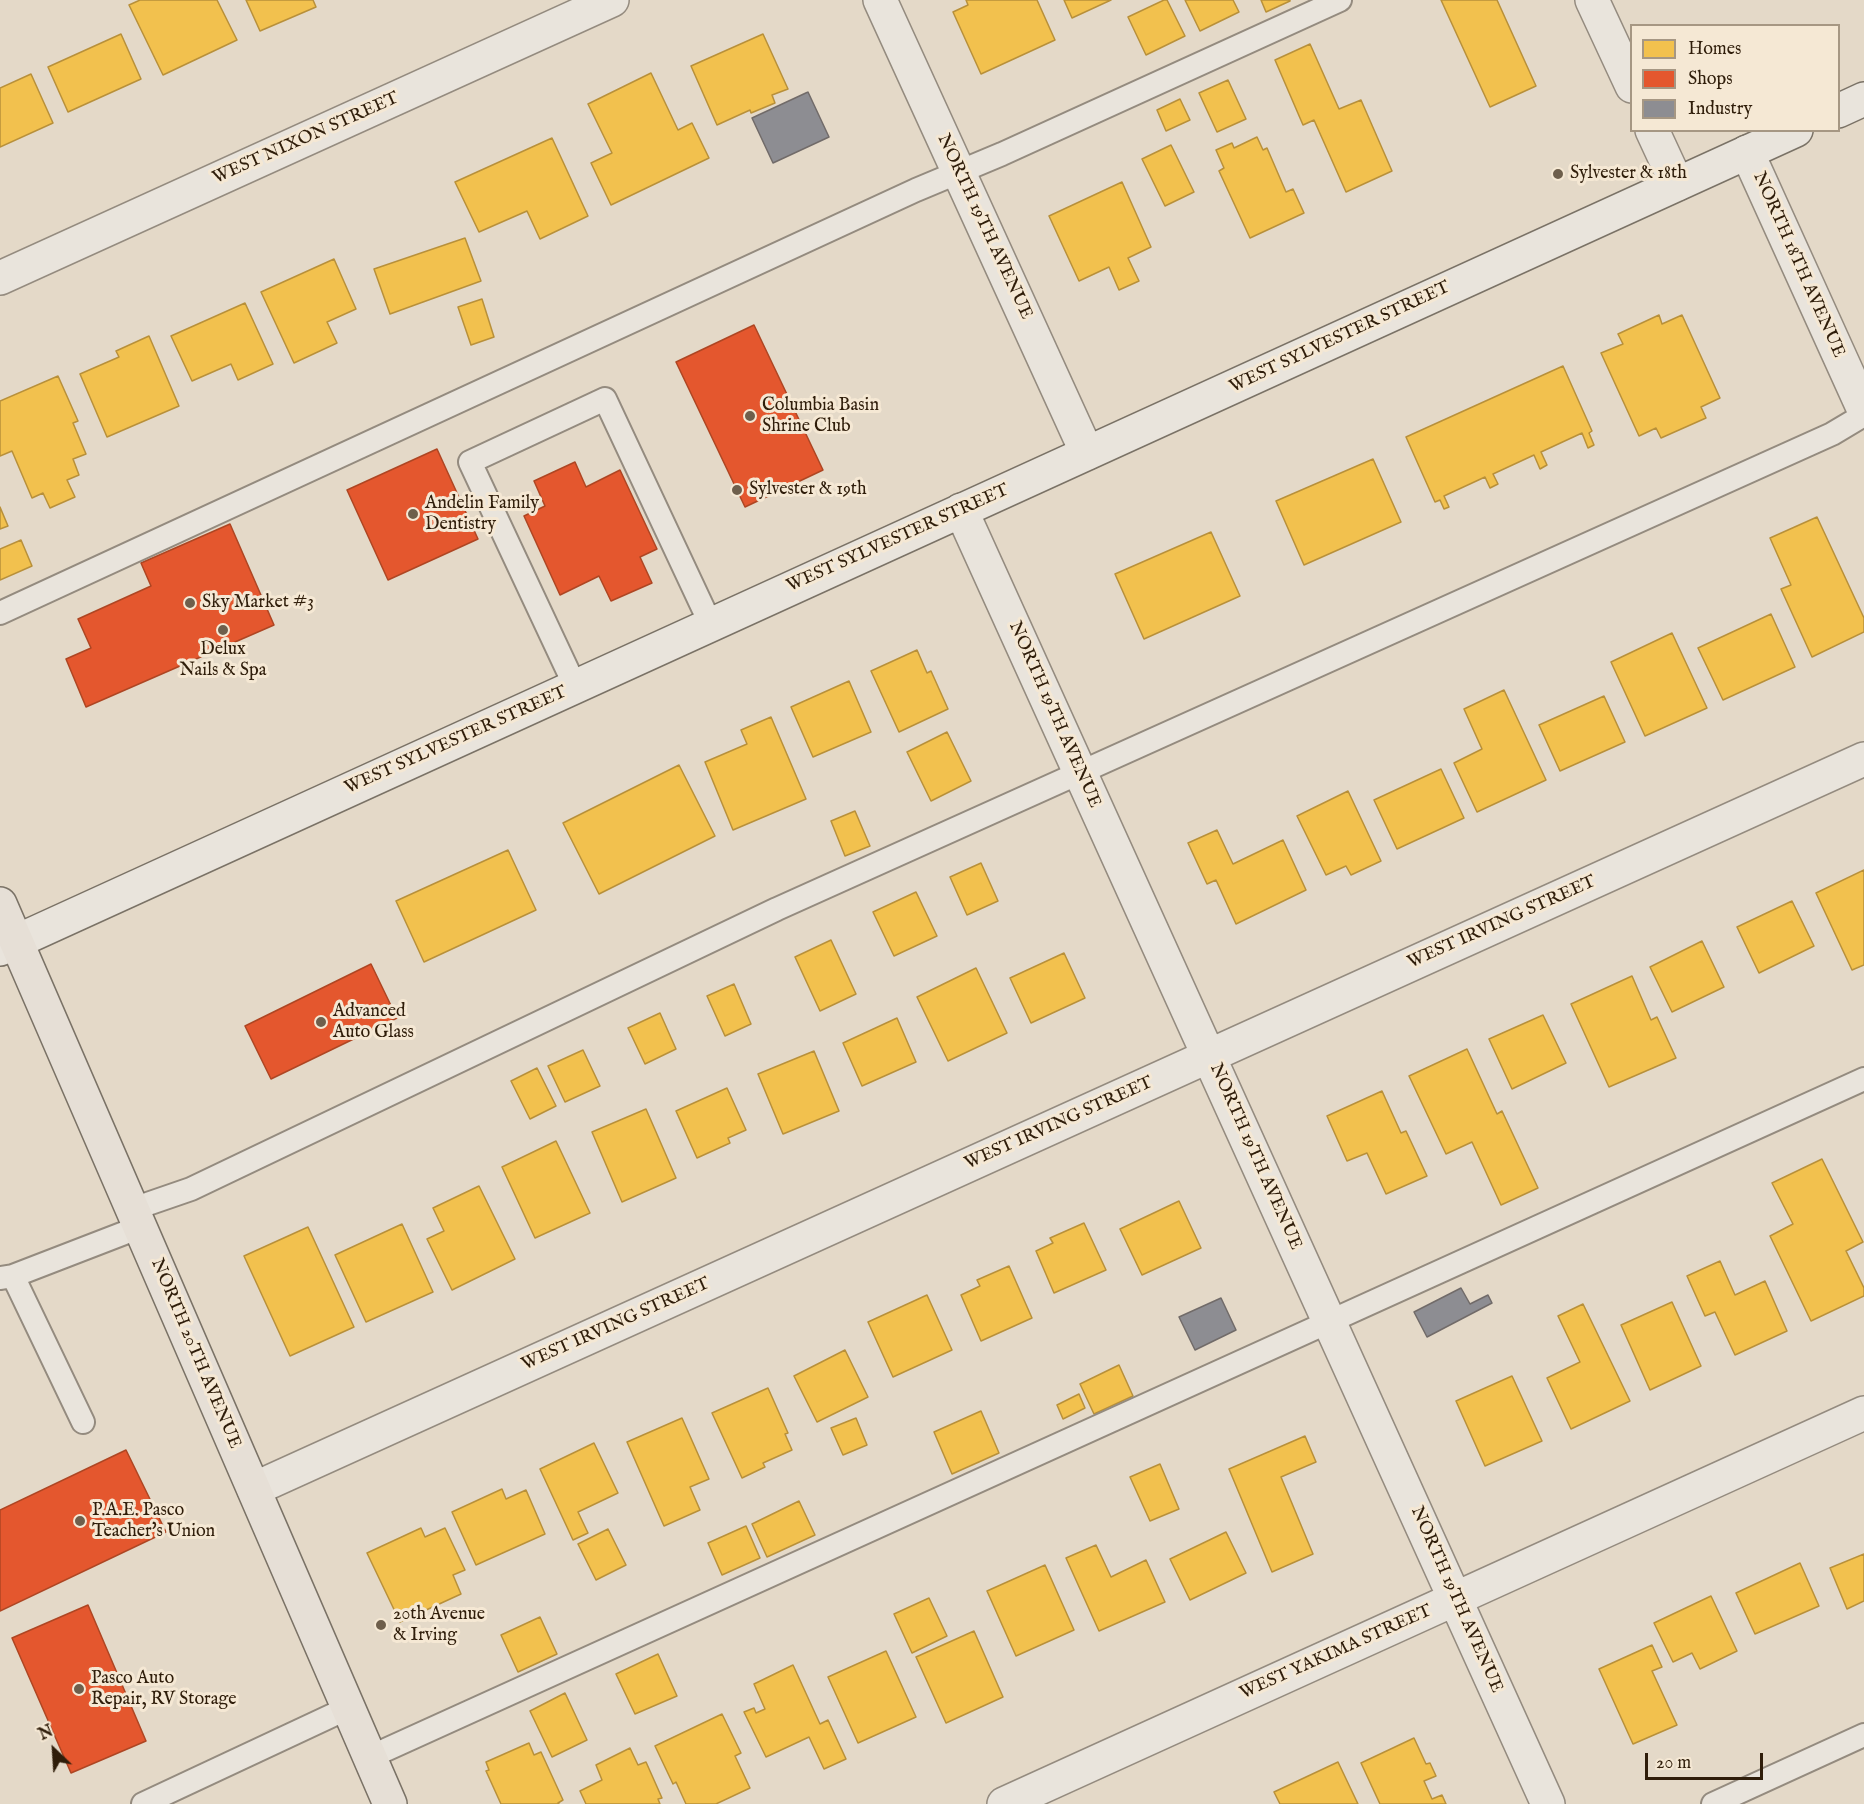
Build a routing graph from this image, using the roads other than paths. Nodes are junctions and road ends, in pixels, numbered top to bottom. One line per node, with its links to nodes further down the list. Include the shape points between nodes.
1 (612, 0): 13 (street, WEST NIXON STREET)
2 (880, 0): 11 (street, NORTH 19TH AVENUE)
3 (1340, 0): 11 (lane)
4 (1592, 0): 5 (street)
5 (1630, 82)
6 (1864, 99): 7 (street)
7 (1840, 111)
8 (1653, 132): 12 (street)
9 (1792, 132): 10 (street, WEST SYLVESTER STREET)
10 (1748, 153): 12 (street, WEST SYLVESTER STREET); 14 (street, NORTH 18TH AVENUE)
11 (958, 171): 16 (street, NORTH 19TH AVENUE); 18 (lane)
12 (1677, 184): 16 (street, WEST SYLVESTER STREET)
13 (0, 278)
14 (1864, 410)
15 (1864, 415): 22 (lane, via 1832,434)
16 (1087, 453): 17 (street, WEST SYLVESTER STREET)
17 (962, 510): 19 (street, WEST SYLVESTER STREET); 22 (street, NORTH 19TH AVENUE)
18 (0, 613)
19 (711, 625): 20 (street, WEST SYLVESTER STREET); 20 (lane, via 605,399 470,462)
20 (575, 686): 24 (street, WEST SYLVESTER STREET)
21 (1864, 759): 25 (street, WEST IRVING STREET)
22 (1080, 771): 25 (street, NORTH 19TH AVENUE); 27 (lane, via 777,909)
23 (0, 904): 24 (main road, NORTH 20TH AVENUE)
24 (8, 945): 27 (main road, NORTH 20TH AVENUE)
25 (1209, 1056): 29 (street, NORTH 19TH AVENUE); 32 (street, WEST IRVING STREET)
26 (1864, 1079): 29 (lane)
27 (136, 1218): 28 (lane); 32 (main road, NORTH 20TH AVENUE)
28 (7, 1277): 31 (lane)
29 (1329, 1321): 33 (street, NORTH 19TH AVENUE); 36 (lane)
30 (1864, 1413): 33 (street, WEST YAKIMA STREET)
31 (83, 1422)
32 (254, 1489): 34 (main road, NORTH 20TH AVENUE)
33 (1455, 1599): 39 (street, WEST YAKIMA STREET); 40 (street, NORTH 19TH AVENUE)
34 (348, 1707): 36 (main road, NORTH 20TH AVENUE); 37 (lane)
35 (1864, 1735): 41 (lane)
36 (370, 1757): 38 (main road, NORTH 20TH AVENUE)
37 (143, 1804)
38 (390, 1804)
39 (1004, 1804)
40 (1548, 1804)
41 (1713, 1804)

